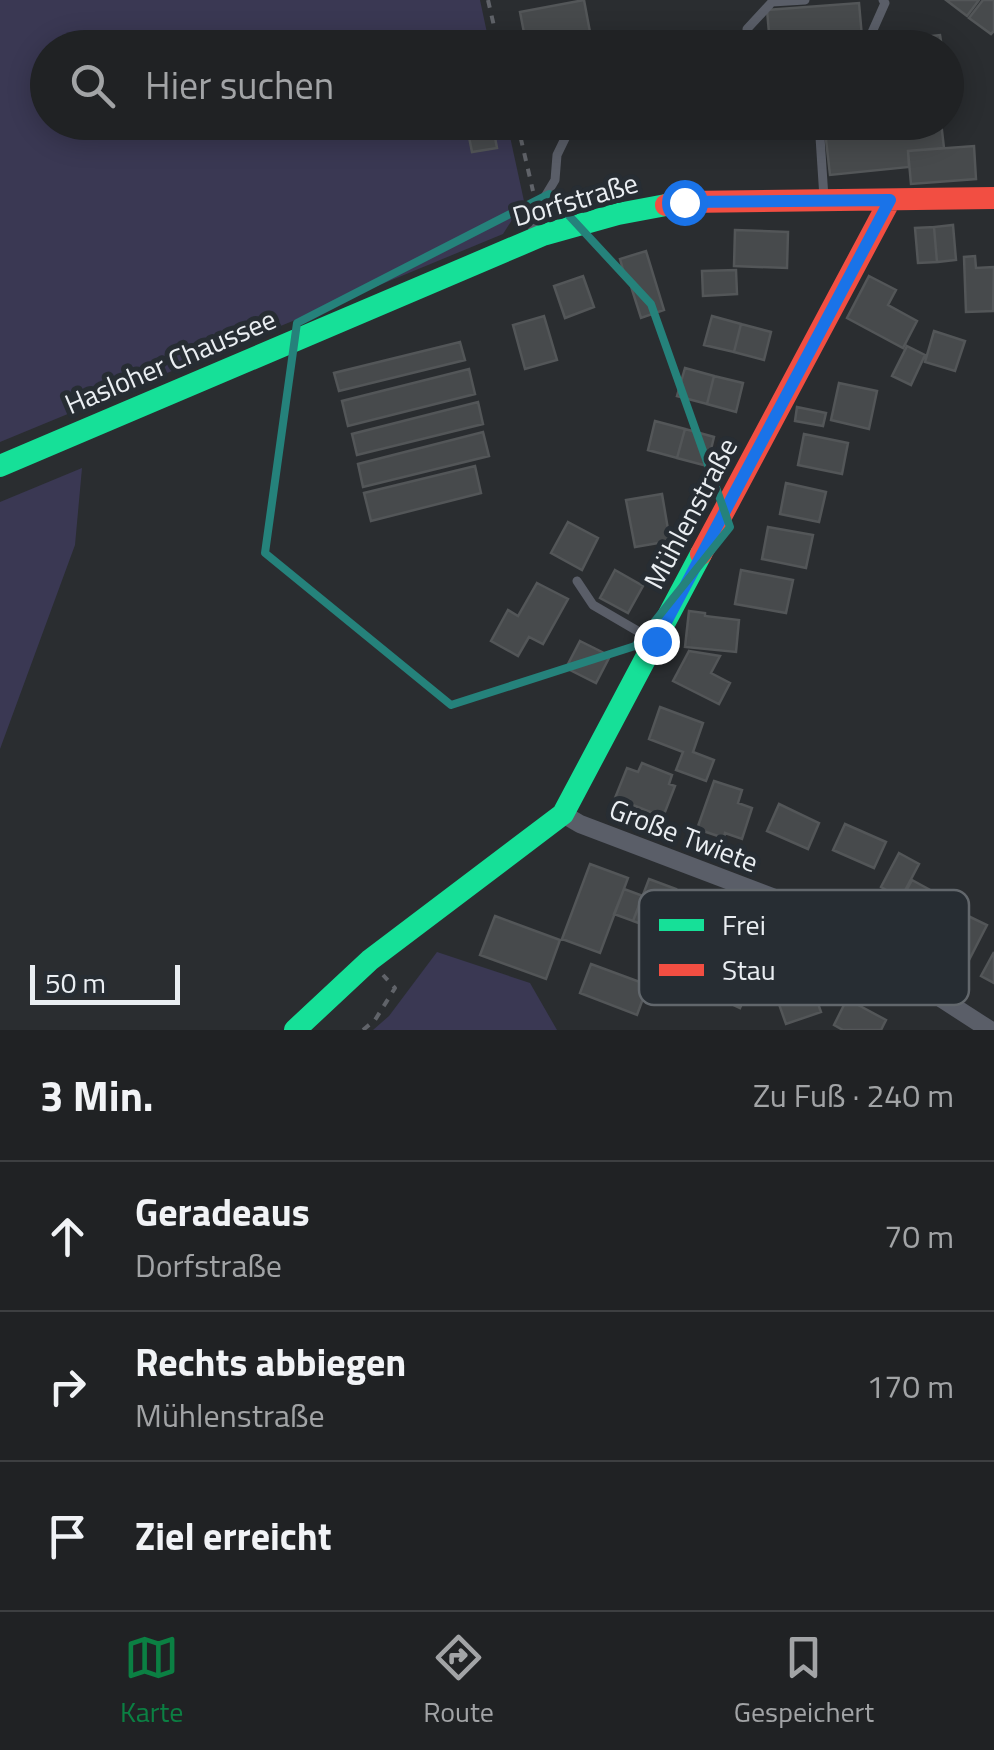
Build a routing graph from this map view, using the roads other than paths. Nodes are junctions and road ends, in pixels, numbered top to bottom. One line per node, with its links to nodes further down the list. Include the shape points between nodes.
1 (804, 0): 3 (lane, via 772,2)
2 (884, 0): 4 (lane)
3 (747, 30)
4 (873, 30)
5 (565, 140): 10 (lane)
6 (821, 140): 8 (lane)
7 (994, 198): 9 (main road, Dorfstraße)
8 (824, 200): 9 (main road, Dorfstraße); 10 (main road, Dorfstraße, via 684,202)
9 (890, 200): 14 (main road, Mühlenstraße)
10 (529, 241): 11 (main road, Dorfstraße)
11 (364, 310): 12 (main road, Hasloher Chaussee)
12 (0, 466)
13 (576, 581): 14 (lane, via 593,605)
14 (656, 641): 15 (main road, Mühlenstraße)
15 (563, 814): 16 (street, Große Twiete); 18 (main road, Mühlenstraße, via 370,960)
16 (754, 890)
17 (949, 1005): 19 (street, Große Twiete)
18 (295, 1030)
19 (990, 1030)

